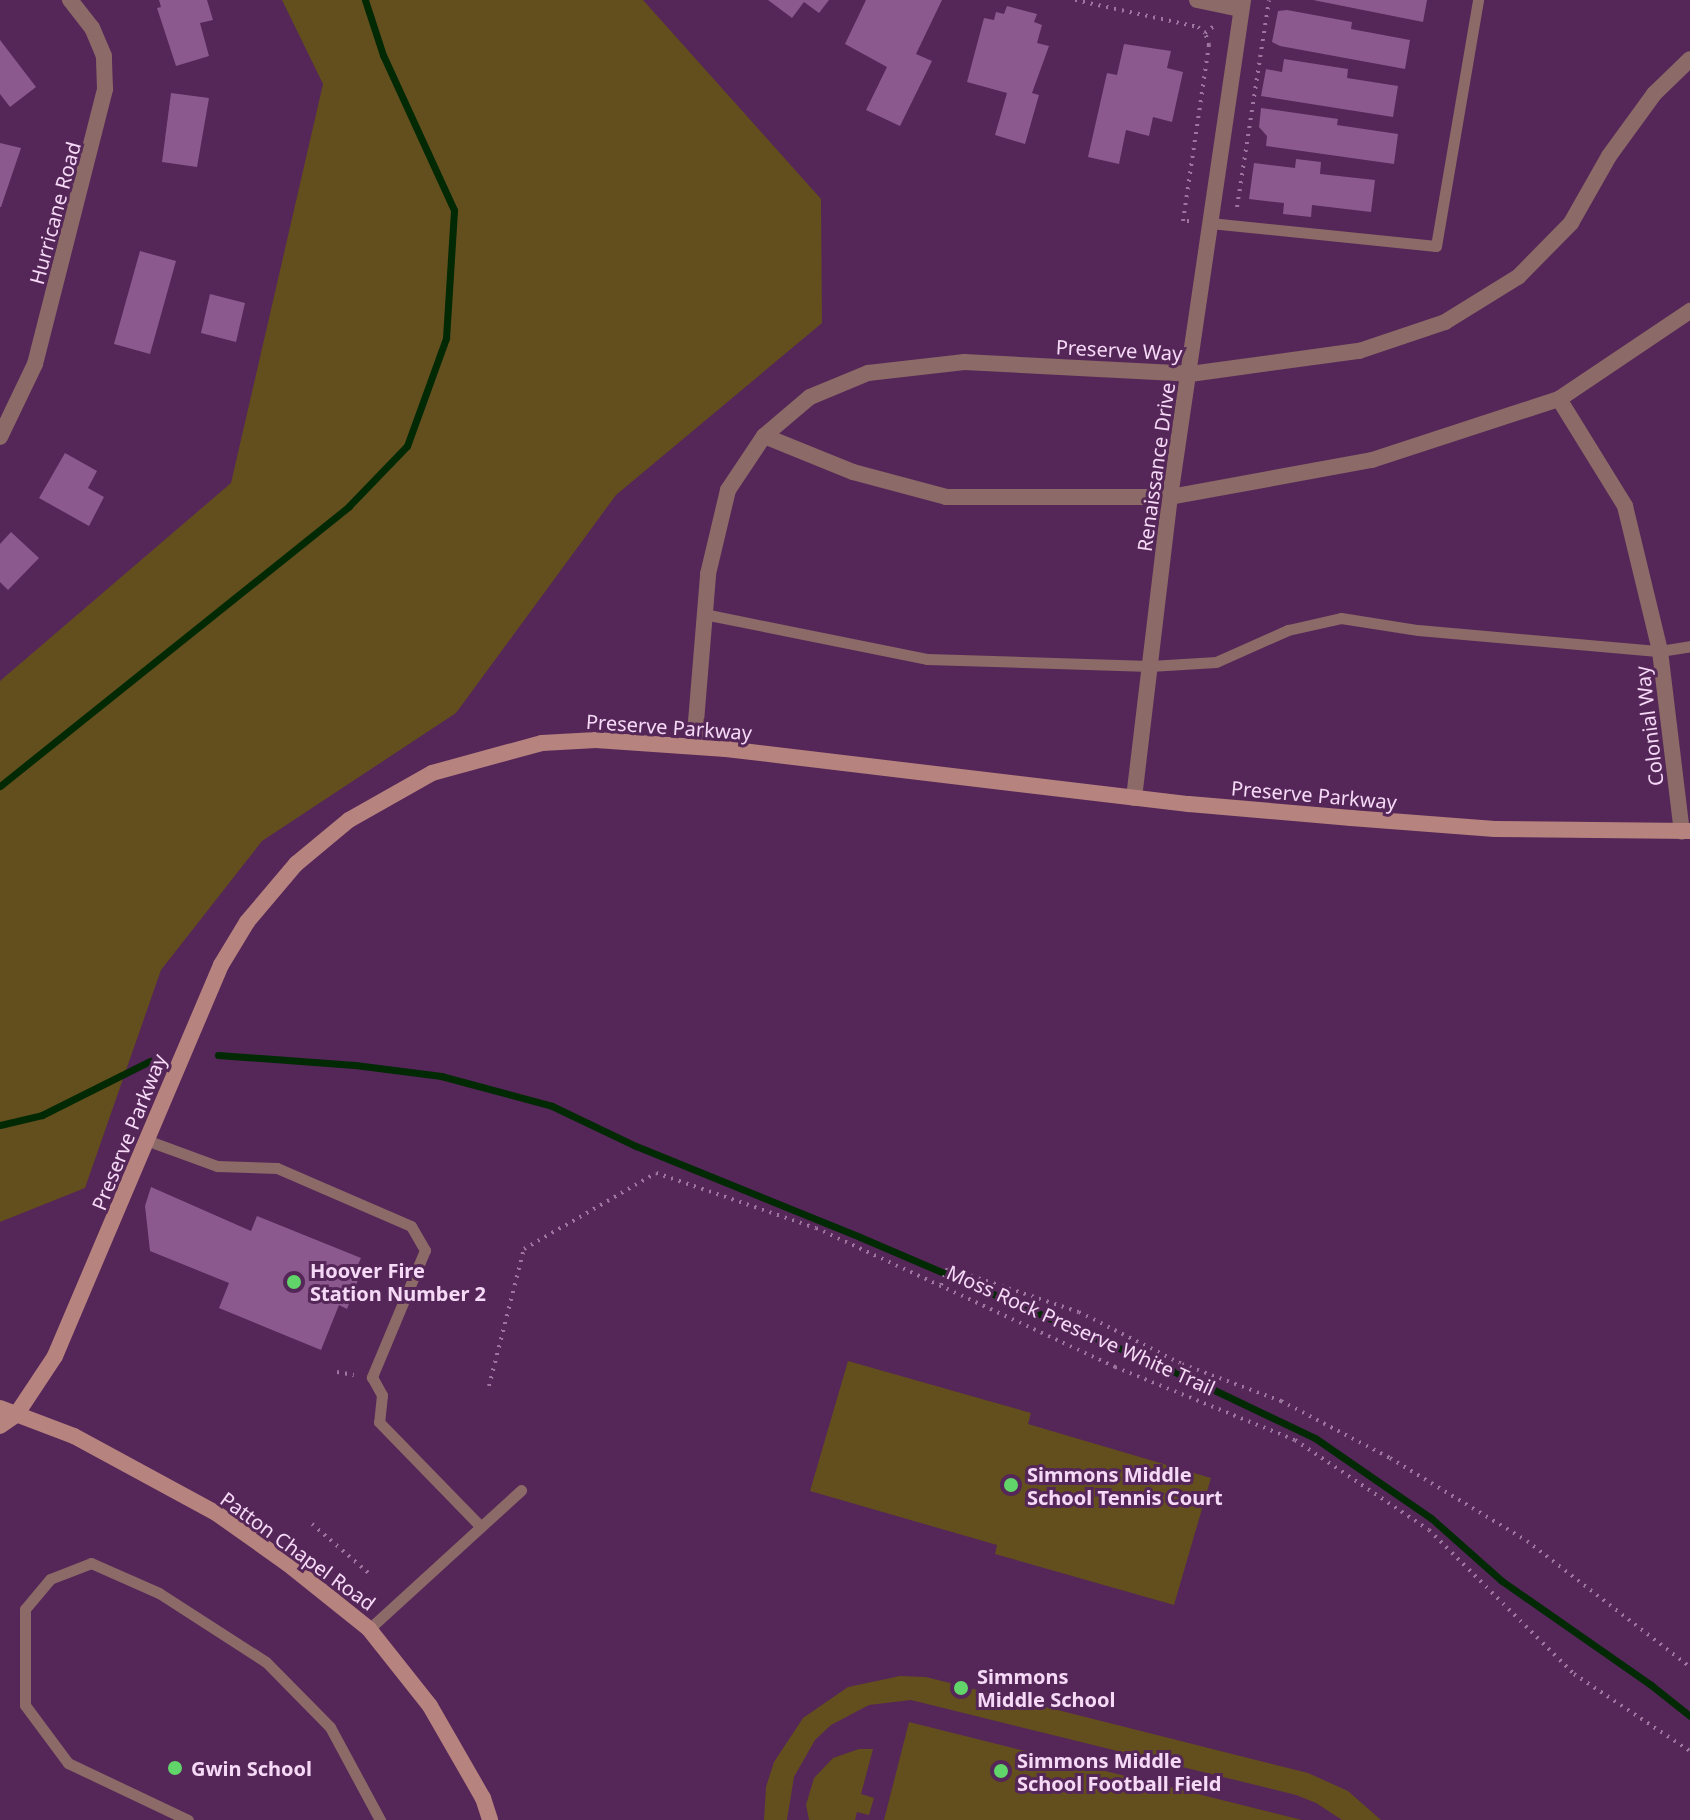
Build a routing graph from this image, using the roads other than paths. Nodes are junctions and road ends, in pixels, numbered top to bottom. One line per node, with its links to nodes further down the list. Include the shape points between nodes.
1 (70, 0): 11 (street, Hurricane Road, via 92,28 104,56 105,89 35,364)
2 (1197, 0): 4 (street)
3 (1478, 0): 6 (lane, via 1436,246)
4 (1242, 5): 6 (street, Renaissance Drive)
5 (1690, 59): 8 (street, Preserve Way, via 1654,94 1609,156 1571,223 1518,277 1445,322 1359,351)
6 (1210, 223): 8 (street, Renaissance Drive)
7 (1690, 311): 9 (street)
8 (1190, 374): 10 (street, Preserve Way, via 964,362 868,373 810,397); 12 (street, Renaissance Drive)
9 (1559, 399): 12 (street, via 1372,460); 15 (street, Colonial Way, via 1625,506)
10 (764, 436): 12 (street, via 853,472 946,497); 13 (street, Preserve Way, via 728,490)
11 (0, 437)
12 (1170, 497): 16 (street, Renaissance Drive)
13 (704, 614): 16 (lane, via 927,659); 17 (street, Preserve Way)
14 (1690, 646): 15 (lane)
15 (1660, 651): 16 (lane, via 1418,630 1341,618 1288,630 1216,662); 19 (street, Colonial Way)
16 (1150, 666): 18 (street, Renaissance Drive)
17 (694, 746): 18 (street, Preserve Parkway); 20 (street, Preserve Parkway, via 596,740 542,743 432,773 349,820 296,864 247,922 221,965)
18 (1134, 798): 19 (street, Preserve Parkway, via 1495,829)
19 (1686, 831)
20 (146, 1140): 22 (street, Preserve Parkway, via 55,1356); 25 (lane, via 217,1166 277,1168 411,1226 425,1250 372,1377 382,1395 379,1422)
21 (0, 1408): 22 (street, Patton Chapel Road)
22 (16, 1415): 23 (street); 26 (street, Patton Chapel Road, via 74,1436 216,1513)
23 (0, 1426)
24 (521, 1490): 25 (lane)
25 (481, 1527): 26 (lane)
26 (369, 1629): 29 (street, Patton Chapel Road, via 430,1706 483,1798)
27 (188, 1820): 28 (lane, via 68,1763 25,1705 25,1609 50,1579 91,1563 159,1593 266,1662 330,1727)
28 (380, 1820)
29 (490, 1820)

